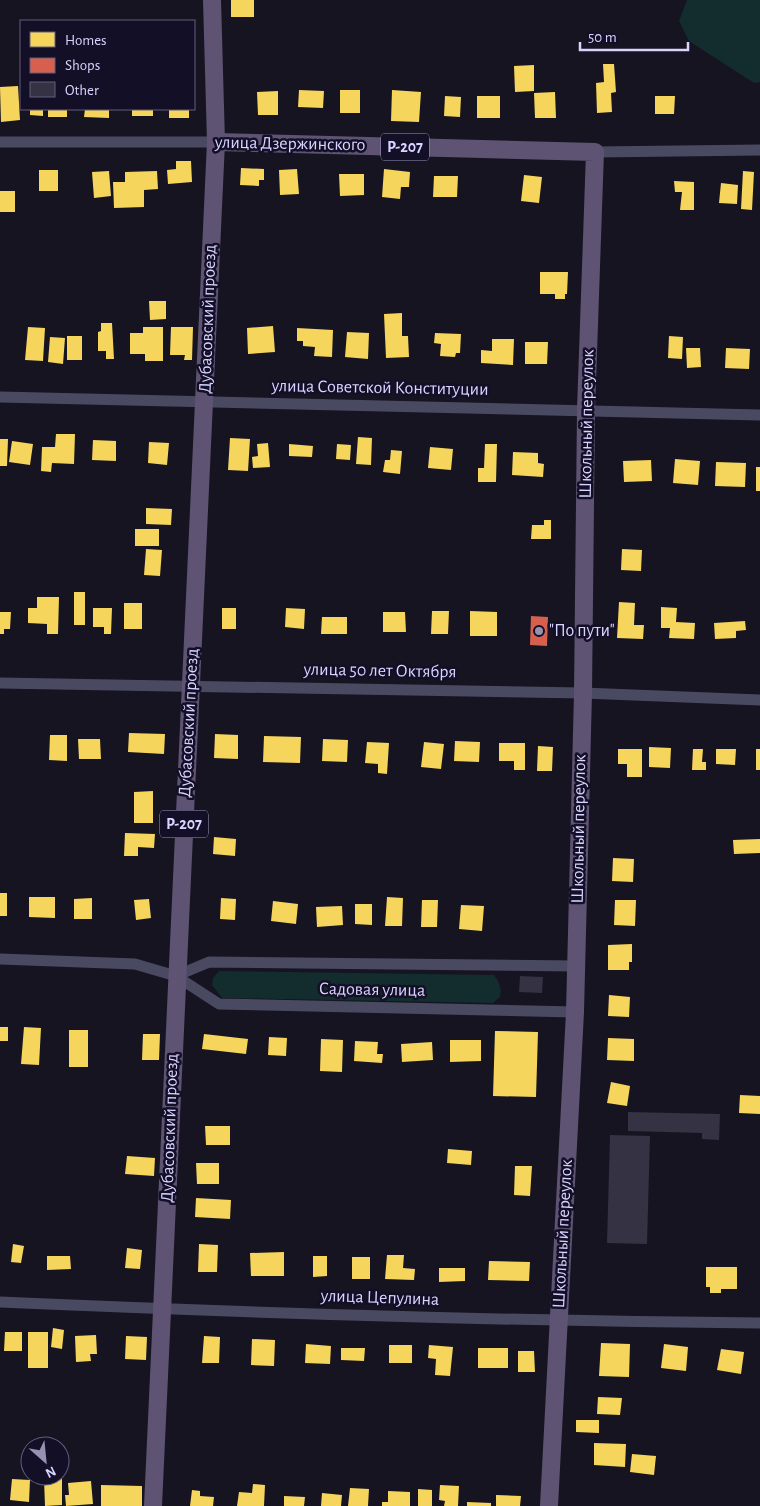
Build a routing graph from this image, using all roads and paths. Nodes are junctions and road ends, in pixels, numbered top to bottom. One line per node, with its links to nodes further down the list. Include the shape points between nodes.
1 (212, 0): 3 (main road, Дубасовский проезд / Р-207)
2 (0, 142): 3 (street, улица Дзержинского)
3 (216, 142): 5 (main road, улица Дзержинского / Р-207); 7 (main road, Дубасовский проезд / Р-207)
4 (760, 150): 5 (street, улица Дзержинского)
5 (595, 152): 8 (main road, Школьный переулок)
6 (0, 397): 7 (street, улица Советской Конституции)
7 (205, 402): 8 (street, улица Советской Конституции); 11 (main road, Дубасовский проезд / Р-207)
8 (586, 410): 9 (street, улица Советской Конституции); 12 (main road, Школьный переулок)
9 (760, 415)
10 (0, 683): 11 (street, улица 50 лет Октября)
11 (192, 685): 12 (street, улица 50 лет Октября); 16 (main road, Дубасовский проезд / Р-207)
12 (583, 693): 13 (street, улица 50 лет Октября); 15 (main road, Школьный переулок)
13 (760, 700)
14 (0, 959): 16 (street, Садовая улица, via 136,964)
15 (576, 966): 16 (street, Садовая улица, via 209,962); 17 (main road, Школьный переулок)
16 (176, 976): 17 (street, Садовая улица, via 219,1004); 19 (main road, Дубасовский проезд / Р-207)
17 (575, 1012): 20 (main road, Школьный переулок)
18 (0, 1302): 19 (street, улица Цепулина)
19 (163, 1309): 20 (street, улица Цепулина); 22 (main road, Дубасовский проезд / Р-207)
20 (559, 1320): 21 (street, улица Цепулина); 23 (main road, Школьный переулок)
21 (760, 1323)
22 (153, 1506)
23 (549, 1506)

